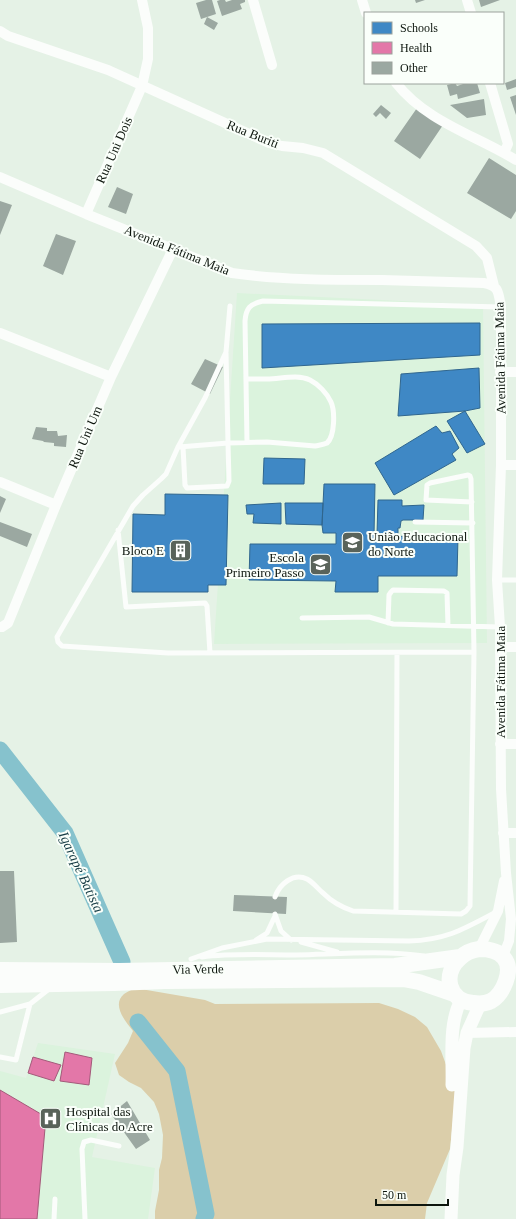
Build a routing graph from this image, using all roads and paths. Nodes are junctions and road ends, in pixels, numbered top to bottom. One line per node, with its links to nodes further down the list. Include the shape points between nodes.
1 (142, 0): 11 (street, Rua Uni Dois, via 148,28 148,59)
2 (253, 0): 8 (street)
3 (362, 0): 5 (street)
4 (467, 0): 6 (street)
5 (366, 12)
6 (471, 12)
7 (0, 31): 11 (street, Rua Buriti, via 108,70)
8 (272, 65)
9 (397, 84): 12 (street, via 422,108 448,126)
10 (490, 84): 12 (street)
11 (142, 86): 15 (street, Rua Uni Dois); 17 (street, Rua Buriti, via 269,143 323,153 476,246 486,258)
12 (509, 146): 13 (street)
13 (516, 160)
14 (0, 177): 15 (street, Avenida Fátima Maia)
15 (86, 214): 16 (street, Avenida Fátima Maia)
16 (173, 249): 17 (street, Avenida Fátima Maia, via 232,273 252,276 484,283); 24 (street, Rua Uni Um)
17 (494, 286): 19 (street, Avenida Fátima Maia, via 499,294)
18 (230, 306): 21 (lane)
19 (501, 308): 22 (street, Avenida Fátima Maia); 25 (lane, via 263,301 251,306 246,312)
20 (0, 333): 24 (street)
21 (226, 352): 27 (lane); 28 (lane)
22 (500, 372): 23 (street); 29 (street, Avenida Fátima Maia)
23 (516, 372)
24 (111, 377): 33 (street, Rua Uni Um)
25 (246, 379): 26 (lane); 26 (lane, via 299,377 310,380 328,396 333,411 331,435 327,442 321,445)
26 (247, 442): 27 (lane)
27 (228, 443): 28 (lane); 28 (lane, via 227,486 186,487)
28 (181, 447): 36 (lane, via 166,474 137,500)
29 (501, 465): 30 (street); 37 (street, Avenida Fátima Maia)
30 (516, 465)
31 (0, 482): 33 (street)
32 (472, 502): 32 (lane, via 471,479 468,475 428,485 426,500); 35 (lane)
33 (56, 505): 43 (street, Rua Uni Um, via 8,623)
34 (415, 522): 35 (lane)
35 (472, 523): 42 (lane)
36 (118, 529): 49 (lane, via 126,607 205,603); 49 (lane, via 57,637 58,642 62,646 168,654)
37 (497, 580): 38 (lane); 44 (street, Avenida Fátima Maia)
38 (516, 580)
39 (302, 618): 40 (lane, via 369,617)
40 (388, 624): 41 (lane); 41 (lane, via 388,595 393,590 444,591 447,593)
41 (448, 626): 42 (lane)
42 (474, 626): 44 (lane); 48 (lane)
43 (1, 627)
44 (500, 627): 45 (street, Avenida Fátima Maia)
45 (500, 647): 46 (street); 50 (street, Avenida Fátima Maia)
46 (516, 647)
47 (397, 652): 48 (lane); 49 (lane); 57 (lane)
48 (474, 652): 57 (lane, via 470,906 461,914)
49 (210, 653)
50 (500, 744): 51 (street); 52 (street, Avenida Fátima Maia)
51 (516, 744)
52 (503, 833): 53 (street); 54 (street, Avenida Fátima Maia)
53 (516, 833)
54 (506, 874): 56 (street, Avenida Fátima Maia); 63 (street, Avenida Fátima Maia, via 511,919)
55 (275, 897): 57 (lane, via 281,885 289,879 298,877 305,878 342,908 353,911)
56 (498, 911): 58 (lane, via 455,933 429,940); 60 (street, Avenida Fátima Maia)
57 (396, 912)
58 (290, 940): 59 (lane); 59 (lane, via 275,915 267,933); 61 (lane)
59 (254, 941): 64 (lane, via 222,948)
60 (479, 949): 62 (main road); 63 (main road, via 492,950)
61 (344, 954): 62 (lane, via 403,953); 64 (lane, via 236,955)
62 (453, 958): 67 (main road); 72 (main road, via 455,963 449,980 450,988)
63 (508, 958): 71 (main road, via 507,978)
64 (191, 959): 65 (lane)
65 (184, 962)
66 (0, 970): 67 (main road, Via Verde, via 119,971 170,967)
67 (394, 973): 68 (main road, Via Verde); 72 (main road, via 403,979 419,982)
68 (55, 984): 69 (main road, Via Verde); 73 (lane)
69 (0, 985)
70 (516, 989): 71 (main road)
71 (498, 996): 74 (main road)
72 (458, 997): 74 (main road); 80 (street, via 452,1047 450,1130)
73 (30, 1004): 75 (lane); 78 (lane, via 16,1060)
74 (480, 1004): 77 (street)
75 (0, 1012)
76 (516, 1032): 77 (street)
77 (467, 1033): 80 (street)
78 (0, 1057)
79 (119, 1146): 83 (lane, via 91,1140 84,1142 82,1149)
80 (453, 1175): 84 (street)
81 (54, 1199): 82 (lane)
82 (54, 1219)
83 (85, 1219)
84 (451, 1219)

